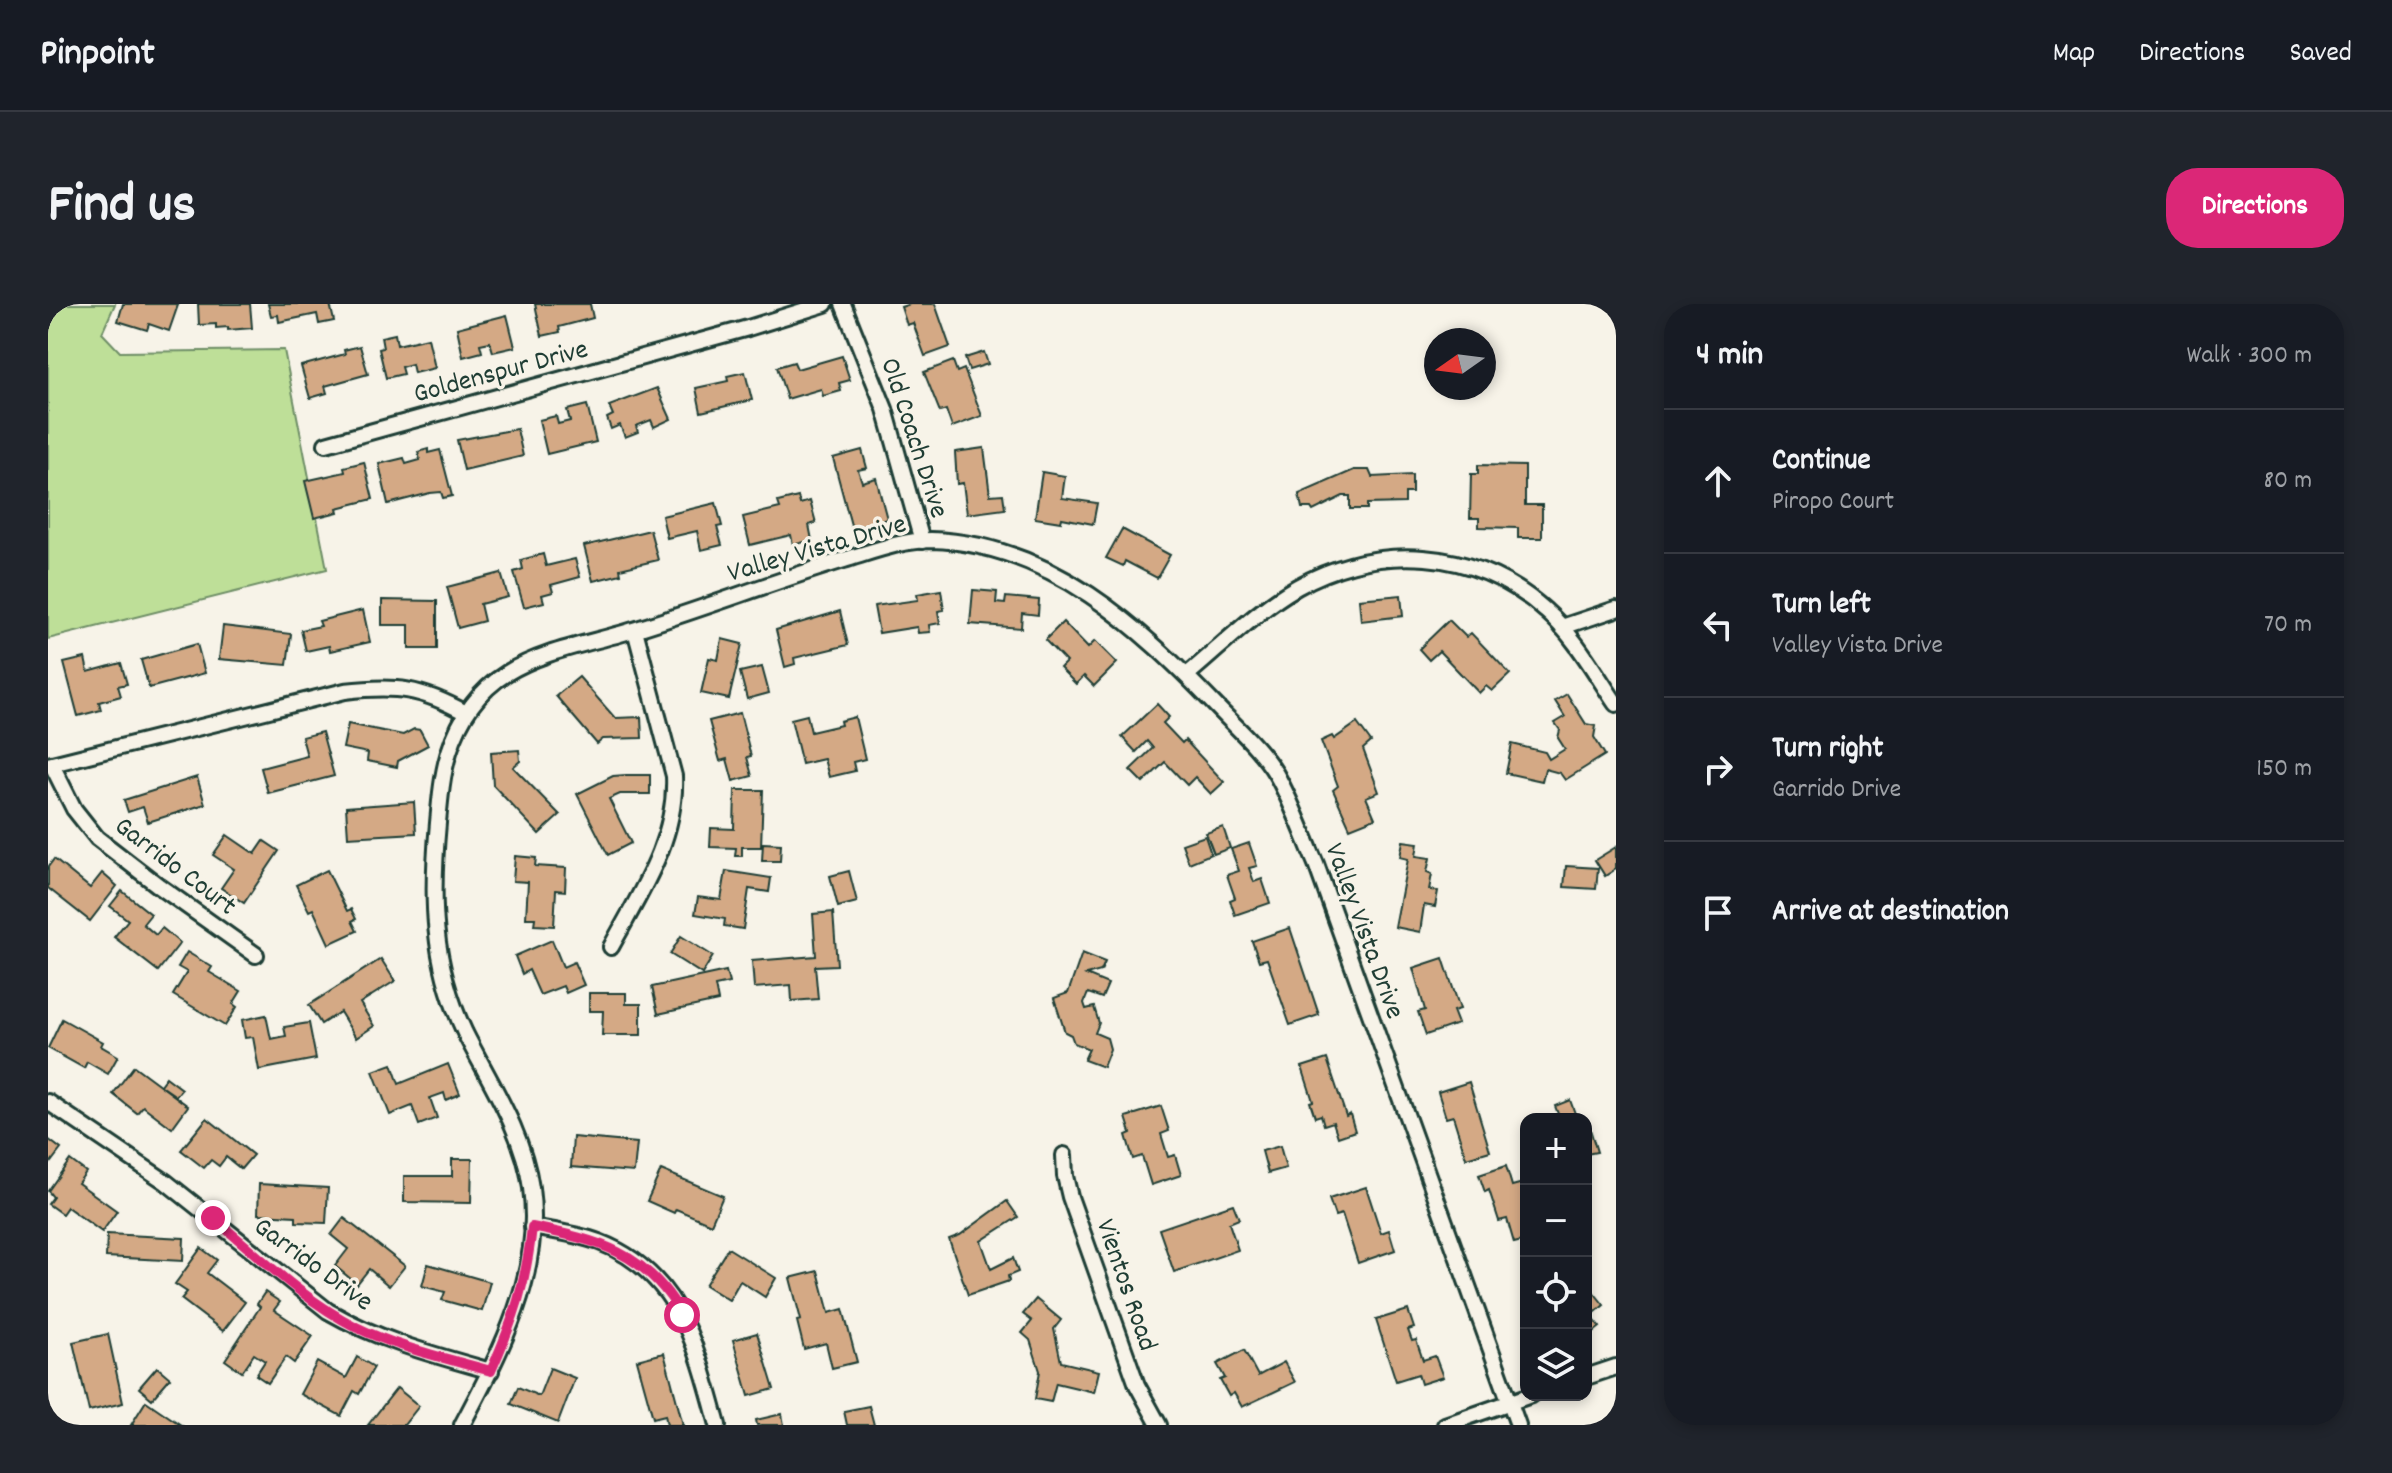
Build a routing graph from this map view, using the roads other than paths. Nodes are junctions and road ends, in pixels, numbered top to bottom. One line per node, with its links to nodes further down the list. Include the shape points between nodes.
1 (825, 304): 3 (street, Goldenspur Drive)
2 (843, 304): 4 (street, Old Coach Drive, via 885,409)
3 (326, 444)
4 (922, 541): 7 (street, Valley Vista Drive, via 810,570); 8 (street, Valley Vista Drive, via 990,550 1032,563 1121,616)
5 (1616, 609): 6 (street)
6 (1562, 627): 8 (street, via 1522,592 1484,571 1420,557 1376,558 1334,569 1295,588); 9 (street)
7 (635, 630): 10 (street, Valley Vista Drive, via 528,660 498,679); 12 (street, via 674,776 675,800 654,865)
8 (1187, 675): 21 (street, Valley Vista Drive, via 1267,762 1292,805)
9 (1616, 704)
10 (466, 713): 11 (street, via 402,688 345,691); 16 (street, Valley Vista Drive, via 449,751 441,793 433,870 437,944 453,1005 522,1148)
11 (50, 765): 13 (street, Garrido Court, via 97,838)
12 (611, 947)
13 (256, 955)
14 (48, 1102): 18 (street, Garrido Drive, via 166,1182 328,1311 424,1353)
15 (1064, 1155): 24 (street, Vientos Road, via 1070,1197 1137,1385)
16 (532, 1227): 18 (street, Valley Vista Drive, via 519,1304); 23 (street, via 600,1243 656,1280 692,1337)
17 (1616, 1367): 19 (street)
18 (491, 1371): 22 (street, Valley Vista Drive)
19 (1592, 1375)
20 (1520, 1399): 21 (street)
21 (1511, 1402): 25 (street); 26 (street, Valley Vista Drive)
22 (462, 1425)
23 (718, 1425)
24 (1159, 1425)
25 (1445, 1425)
26 (1518, 1425)

